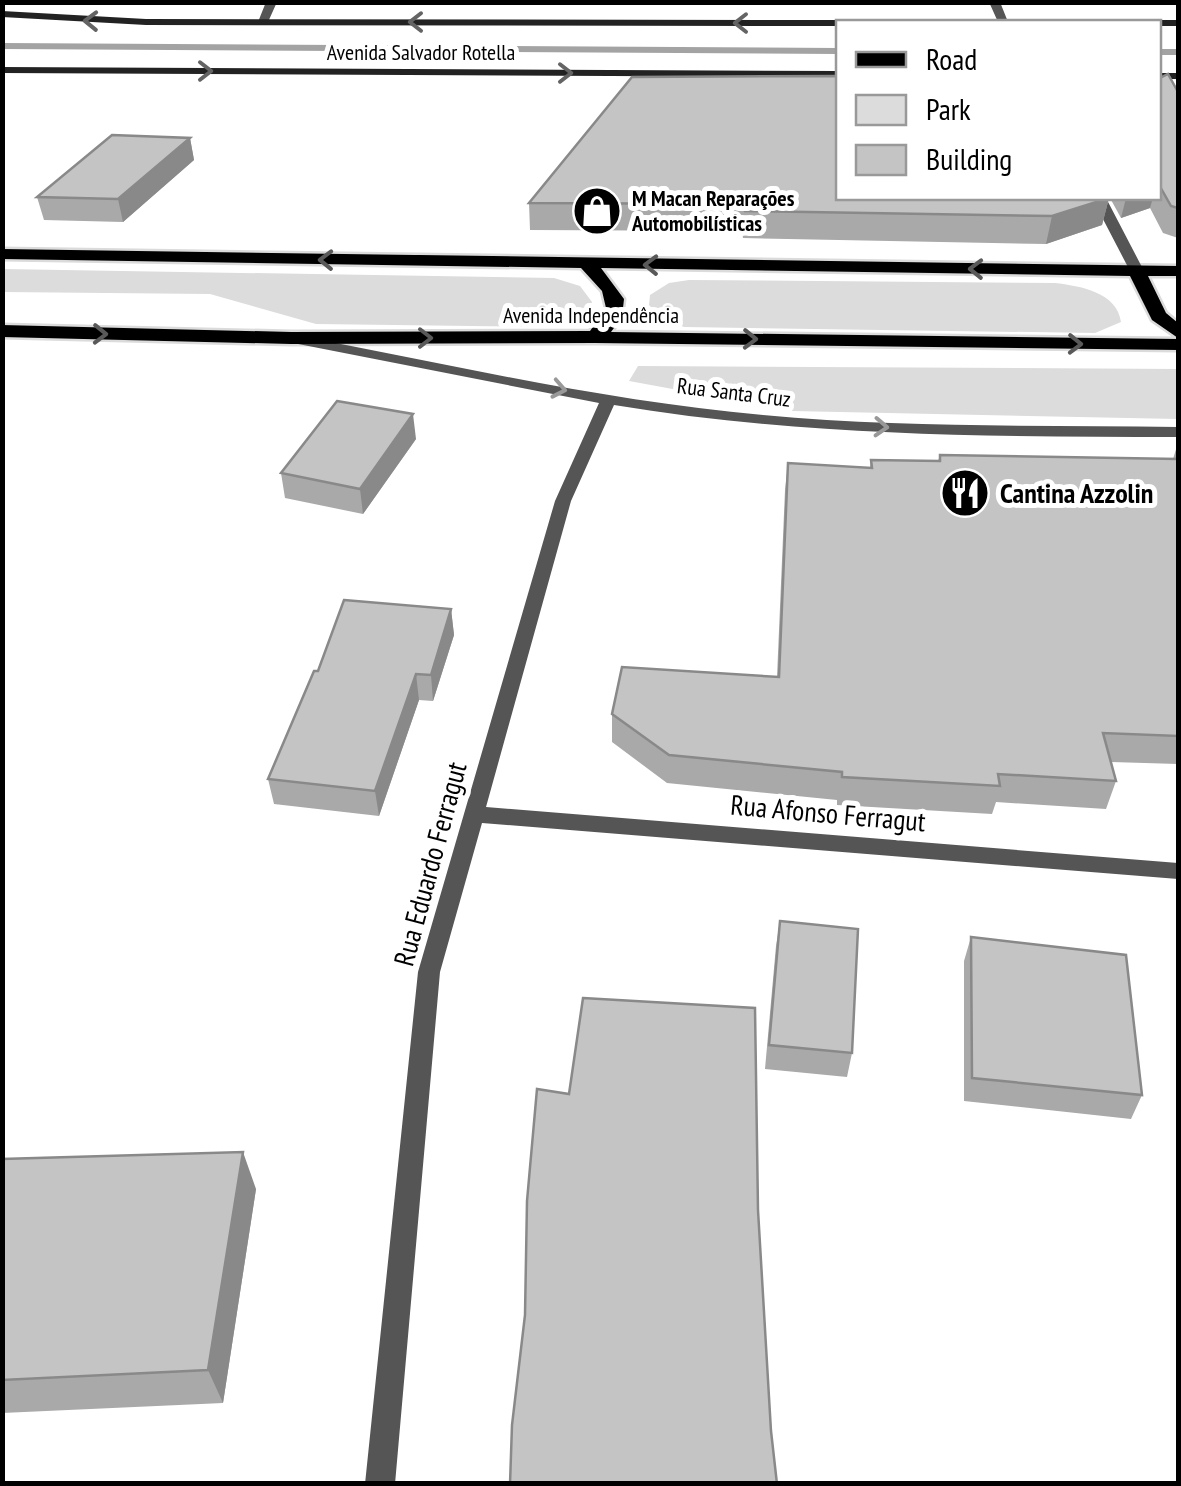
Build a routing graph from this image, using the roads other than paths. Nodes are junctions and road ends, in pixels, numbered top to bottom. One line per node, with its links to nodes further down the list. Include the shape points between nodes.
1 (272, 2): 3 (street)
2 (2, 14): 3 (street, Avenida Salvador Rotella, one-way to 2)
3 (263, 22): 4 (street, Avenida Salvador Rotella, one-way to 3)
4 (836, 23)
5 (2, 70): 6 (street, Avenida Salvador Rotella, one-way to 6)
6 (836, 74)
7 (1100, 200): 10 (street)
8 (2, 254): 9 (main road, Avenida Independência, one-way to 8)
9 (587, 264): 10 (main road, Avenida Independência, one-way to 9); 14 (main road, via 608,282 616,306)
10 (1137, 271): 11 (main road, Avenida Independência); 13 (main road, via 1158,316)
11 (1178, 272)
12 (2, 331): 15 (main road, Avenida Independência, one-way to 15)
13 (1178, 332)
14 (595, 337): 15 (main road, Avenida Independência, one-way to 14); 16 (main road, Avenida Independência, one-way to 16)
15 (291, 338): 17 (street, Rua Santa Cruz, one-way to 17)
16 (1178, 345)
17 (609, 399): 18 (street, Rua Santa Cruz, one-way to 18, via 929,430); 19 (street, Rua Eduardo Ferragut, via 563,501)
18 (1178, 432)
19 (473, 814): 20 (street, Rua Afonso Ferragut); 21 (street, Rua Eduardo Ferragut, via 429,972)
20 (1178, 870)
21 (380, 1484)

